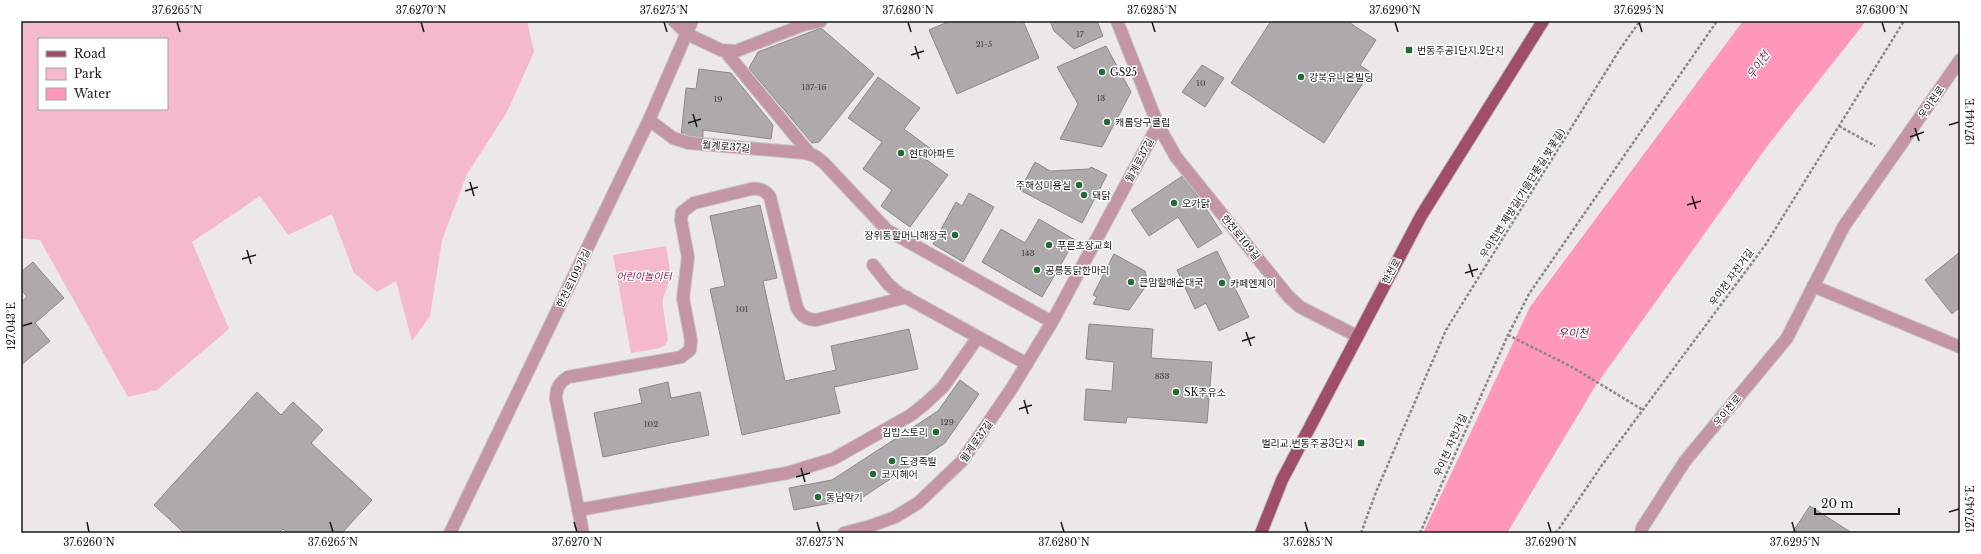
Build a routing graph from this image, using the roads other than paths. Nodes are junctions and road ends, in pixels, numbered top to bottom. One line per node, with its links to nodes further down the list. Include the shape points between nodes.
1 (674, 21): 6 (street)
2 (692, 21): 6 (street, 한천로109가길)
3 (821, 21): 7 (street, via 802,24 736,51)
4 (1117, 21): 10 (street, 한천로109길)
5 (1543, 21): 16 (main road, 한천로, via 1421,216)
6 (687, 34): 7 (street); 9 (street, 한천로109가길)
7 (724, 52): 11 (street, 월계로37길)
8 (1960, 60): 13 (street, 우이천로, via 1844,226)
9 (649, 120): 11 (street, 월계로37길, via 673,138 689,143); 21 (street, 한천로109가길)
10 (1158, 125): 15 (street, 월계로37길); 16 (street, 한천로109길, via 1176,157 1288,296 1310,313)
11 (810, 154): 15 (street, 월계로37길, via 824,163 887,230)
12 (873, 264): 14 (street, via 888,284)
13 (1813, 286): 18 (street); 25 (street, 우이천로, via 1786,338 1685,461)
14 (907, 297): 17 (street); 20 (street, via 816,320 801,316 770,197 766,192 759,188 752,189 694,203 682,212 681,220 688,257 683,298 692,340 690,350 682,357 568,377 556,389)
15 (1052, 322): 19 (street, 월계로37길)
16 (1357, 336): 24 (main road, 한천로, via 1282,480)
17 (978, 337): 19 (street); 20 (street, via 943,387 926,403 911,415 833,459 787,473)
18 (1960, 347)
19 (1027, 364): 23 (street, 월계로37길, via 962,461 918,503 896,516)
20 (578, 510): 22 (street)
21 (450, 533)
22 (583, 533)
23 (844, 533)
24 (1261, 533)
25 (1641, 533)

